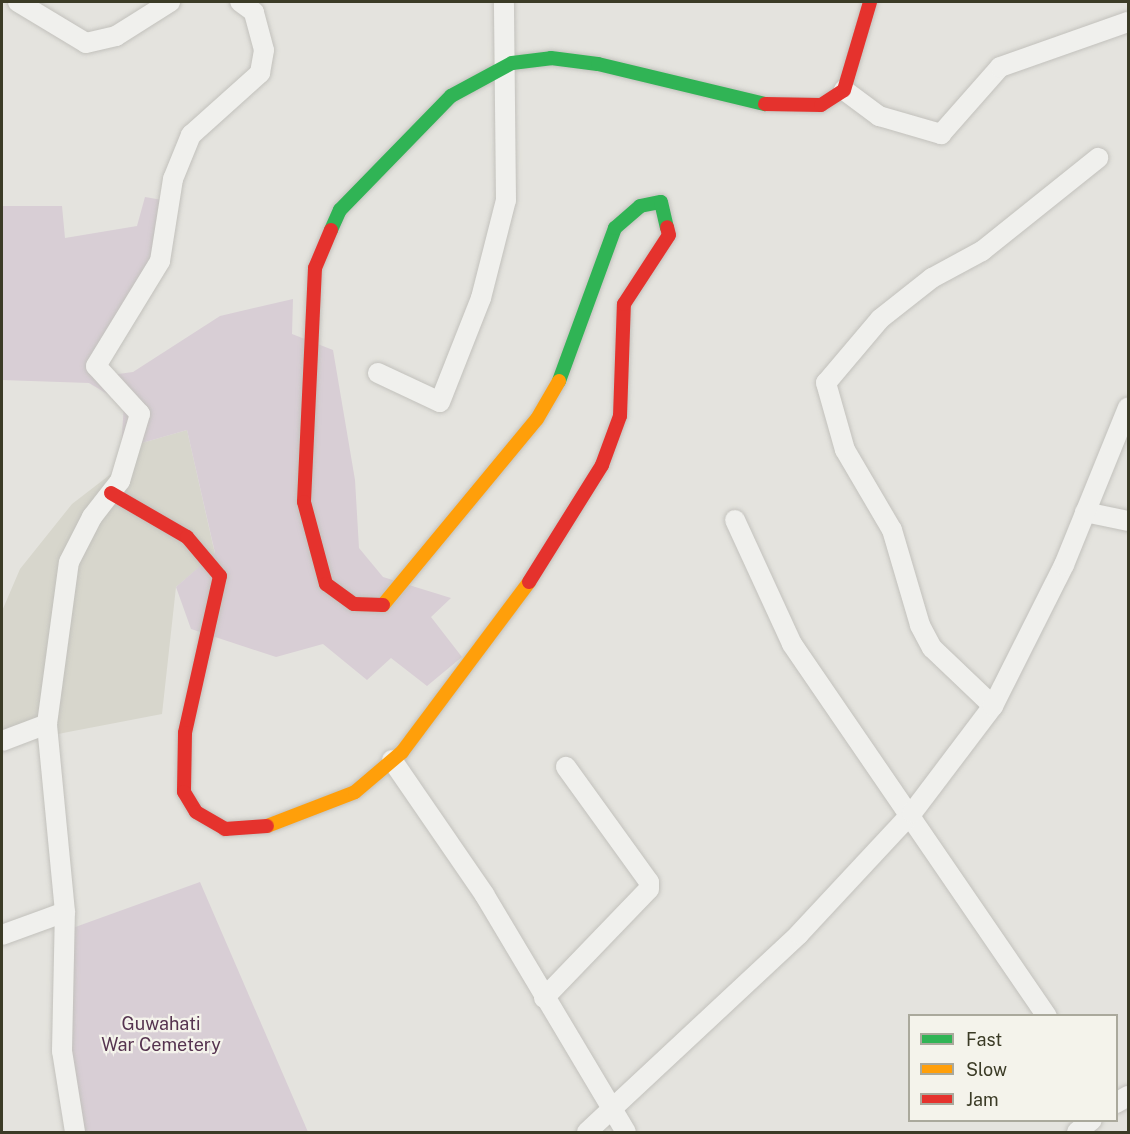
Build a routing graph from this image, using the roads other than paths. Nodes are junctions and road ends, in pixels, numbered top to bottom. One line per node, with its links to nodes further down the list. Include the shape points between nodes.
1 (18, 2): 2 (street, via 86,43 116,36)
2 (170, 2)
3 (240, 2): 12 (street, via 257,22 264,50 260,74 191,135 173,179 160,261 96,366 140,414 128,461)
4 (504, 2): 7 (street)
5 (870, 2): 8 (street)
6 (1128, 22): 8 (street, via 1000,67 941,134 879,116)
7 (502, 68): 8 (street, via 551,58 598,64 784,106 821,105); 10 (street, via 506,200 481,298 446,394 433,401); 19 (street, via 451,96 400,143 340,210 315,268 304,502 326,584 354,604 382,606 559,388 615,228 640,206 661,202 669,235 624,304 620,416 602,465 532,579)
8 (844, 90)
9 (1098, 158): 16 (street, via 982,251 932,278 880,319 826,383 845,450 892,530 920,626 932,648)
10 (378, 373)
11 (1128, 407): 13 (street)
12 (111, 493): 17 (street, via 69,562); 19 (street, via 187,537 220,576 185,733 184,792 196,812 225,830 261,830 355,792)
13 (1085, 512): 15 (street); 16 (street)
14 (735, 520): 21 (street, via 792,644)
15 (1128, 521)
16 (993, 706): 21 (street)
17 (47, 724): 18 (street); 22 (street)
18 (2, 741)
19 (392, 760): 24 (street, via 484,894)
20 (566, 767): 24 (street, via 649,882 649,890)
21 (912, 813): 25 (street); 26 (street, via 800,934)
22 (65, 912): 23 (street); 28 (street, via 62,1051)
23 (2, 935)
24 (544, 999): 26 (street)
25 (1046, 1014)
26 (611, 1114): 29 (street); 30 (street)
27 (1090, 1122): 31 (street)
28 (75, 1132)
29 (587, 1132)
30 (626, 1132)
31 (1077, 1132)

